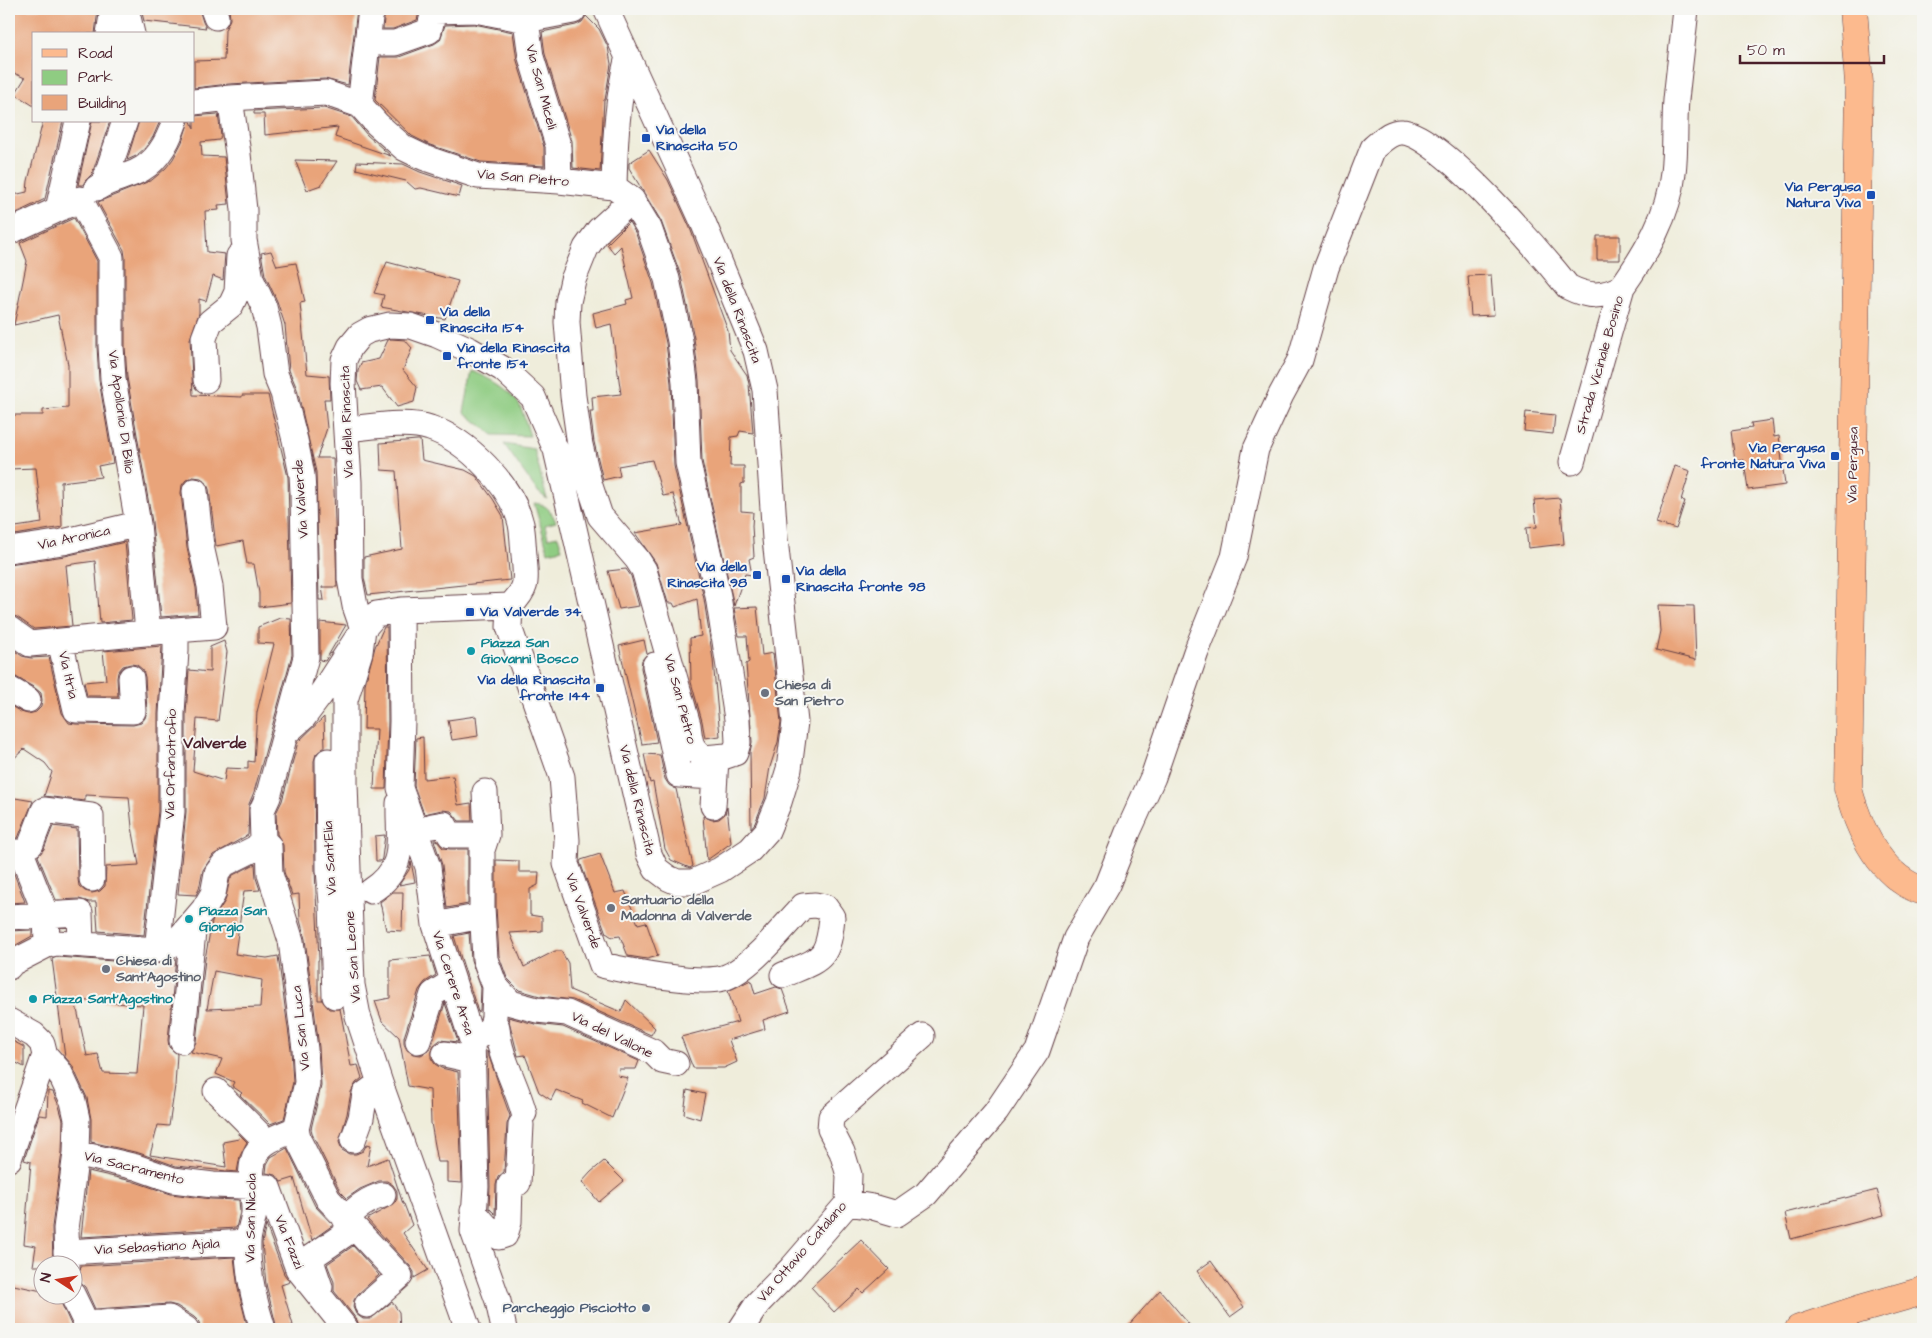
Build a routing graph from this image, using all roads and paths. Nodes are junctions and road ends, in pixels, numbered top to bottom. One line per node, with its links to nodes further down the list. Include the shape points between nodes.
1 (113, 9): 9 (street)
2 (126, 9): 10 (street)
3 (371, 9): 11 (street)
4 (606, 9): 12 (street, Via della Rinascita)
5 (1686, 9): 24 (street, Strada Vicinale Bosino, via 1676,102 1673,174 1652,240)
6 (1852, 9): 52 (main road, Via Pergusa, via 1859,83 1848,789 1856,819 1880,859 1897,877)
7 (573, 11): 8 (street)
8 (526, 20): 11 (street, via 475,10 434,11 429,31 395,43); 19 (street, Via San Miceli, via 531,57 558,145)
9 (109, 32)
10 (132, 32)
11 (368, 43): 15 (street)
12 (628, 56): 20 (street, via 615,134); 26 (street, Via della Rinascita, via 756,351 765,390 775,539 795,722 789,769 779,802 767,831 750,850 720,870 693,882 677,882 656,869 649,854 556,450 533,397 503,369 470,350 411,326 390,325 360,335 344,360)
13 (230, 98): 14 (street, Via San Pietro); 15 (street, Via San Pietro, via 326,93); 23 (street, via 244,210)
14 (195, 102)
15 (360, 105): 19 (street, Via San Pietro, via 404,148 425,158 478,176)
16 (78, 122): 21 (street)
17 (123, 122): 21 (street)
18 (175, 122): 21 (street, via 151,163)
19 (558, 180): 20 (street, Via San Pietro)
20 (623, 193): 42 (street, via 649,228 667,279 680,341 688,463 718,596 738,743 735,753); 42 (street, Via San Pietro, via 586,248 568,302 573,396 580,445 600,516 644,570 694,750)
21 (84, 195): 22 (street); 29 (street, Via Apollonio Di Bilio, via 111,257 113,378)
22 (9, 232)
23 (244, 240): 25 (street, via 237,261 237,292 231,304 210,322 204,338); 41 (street, Via Valverde, via 251,279 270,327 275,374 283,393 302,475 306,657)
24 (1622, 287): 27 (street, Strada Vicinale Bosino); 83 (street, via 1610,294 1584,295 1568,287 1482,189 1412,134 1389,134 1373,148 1326,268 1300,360 1256,449 1234,557 1196,652 1153,777 1107,886 1076,938 1037,1051 996,1112 926,1194 897,1214)
25 (206, 380)
26 (347, 429): 31 (street, via 407,425 428,427 443,432 465,448 498,479 521,524 526,580 522,593); 34 (street, Via della Rinascita, via 350,579)
27 (1572, 462)
28 (195, 491): 35 (street, via 214,627)
29 (138, 524): 30 (street, Via Aronica, via 63,542); 36 (street, Via Apollonio Di Bilio)
30 (9, 550)
31 (510, 606): 32 (street); 62 (street, Via Valverde, via 510,627 562,777 566,864 602,965 707,981 725,978 747,965 803,906 825,907 832,917 823,955)
32 (401, 610): 34 (street, via 376,614); 43 (street, Via Cerere Arsa)
33 (9, 629): 38 (street, via 30,644)
34 (363, 629): 40 (street, Via San Leone, via 360,652 345,700); 41 (street, via 304,718)
35 (176, 630): 36 (street); 60 (street, Via Orfanotrofio, via 172,812)
36 (148, 632): 38 (street)
37 (649, 635): 42 (street, via 680,775)
38 (60, 641): 39 (street, Via Itria, via 76,710 133,711)
39 (131, 678)
40 (345, 732): 65 (street, Via Sant'Elia, via 328,739 329,870); 74 (street, Via San Leone, via 352,985 358,1016)
41 (286, 734): 48 (street, Via Valverde, via 262,810)
42 (715, 767): 45 (street)
43 (400, 788): 46 (street, Via Cerere Arsa); 51 (street, via 396,866 388,878)
44 (485, 792): 47 (street, Via del Vallone)
45 (714, 806)
46 (423, 827): 47 (street, via 444,824 450,835); 57 (street, Via Cerere Arsa)
47 (487, 835): 55 (street, Via del Vallone, via 482,850)
48 (262, 840): 56 (street, via 256,848 224,864 217,873 213,894); 76 (street, Via San Luca, via 269,846 270,874 291,941 305,1049 306,1083)
49 (20, 848): 50 (street, via 44,810 91,816); 53 (street)
50 (92, 879)
51 (371, 891)
52 (1923, 891)
53 (46, 915): 54 (street); 58 (street, via 80,913); 59 (street)
54 (9, 916)
55 (482, 916): 57 (street); 64 (street, Via del Vallone, via 486,959)
56 (194, 922): 60 (street, via 175,943); 68 (street)
57 (435, 925): 63 (street, Via Cerere Arsa)
58 (81, 944): 59 (street); 60 (street)
59 (47, 945): 61 (street)
60 (160, 949)
61 (9, 967)
62 (783, 975)
63 (452, 982): 69 (street, via 433,994); 70 (street, Via Cerere Arsa)
64 (495, 986): 70 (street, Via del Vallone, via 494,1017); 73 (street, Via del Vallone, via 511,1004 567,1012 653,1052 662,1061)
65 (335, 996)
66 (9, 1021): 72 (street, via 34,1035 42,1043)
67 (922, 1036): 83 (street, Via Ottavio Catalano, via 831,1117 830,1130 849,1175)
68 (182, 1041)
69 (418, 1041)
70 (479, 1042): 71 (street); 84 (street, Via Cerere Arsa); 84 (street, via 497,1027 498,1045 520,1099 523,1119 518,1183 510,1185 509,1222 505,1235 500,1237)
71 (445, 1054)
72 (45, 1055): 79 (street, via 59,1071 74,1100); 80 (street)
73 (676, 1064)
74 (380, 1083): 77 (street, via 365,1094); 98 (street, Via San Leone)
75 (216, 1091): 78 (street)
76 (296, 1129): 78 (street); 85 (street, via 328,1199)
77 (353, 1140)
78 (267, 1142): 81 (street, Via San Nicola, via 253,1160)
79 (76, 1153): 81 (street, Via Sacramento, via 136,1167 173,1180); 87 (street, via 66,1229)
80 (9, 1159)
81 (252, 1186): 86 (street, Via San Nicola, via 254,1213); 91 (street, Via Fazzi, via 268,1188 298,1269)
82 (383, 1195): 85 (street, via 359,1206)
83 (848, 1203): 101 (street, Via Ottavio Catalano, via 758,1303)
84 (473, 1212): 89 (street, Via Cerere Arsa, via 473,1231)
85 (350, 1224): 91 (street, via 310,1258); 92 (street, via 400,1276)
86 (247, 1242): 88 (street, Via Sebastiano Ajala); 96 (street, Via San Nicola, via 252,1290)
87 (66, 1256)
88 (82, 1257)
89 (492, 1287): 99 (street, Via Cerere Arsa); 100 (street, via 509,1298)
90 (1923, 1291): 102 (main road)
91 (324, 1302): 97 (street, Via Fazzi)
92 (367, 1305)
93 (78, 1306): 94 (street)
94 (88, 1326): 95 (street, via 169,1318)
95 (186, 1329)
96 (263, 1329)
97 (346, 1329)
98 (468, 1329)
99 (504, 1329)
100 (520, 1329)
101 (741, 1329)
102 (1799, 1329)

